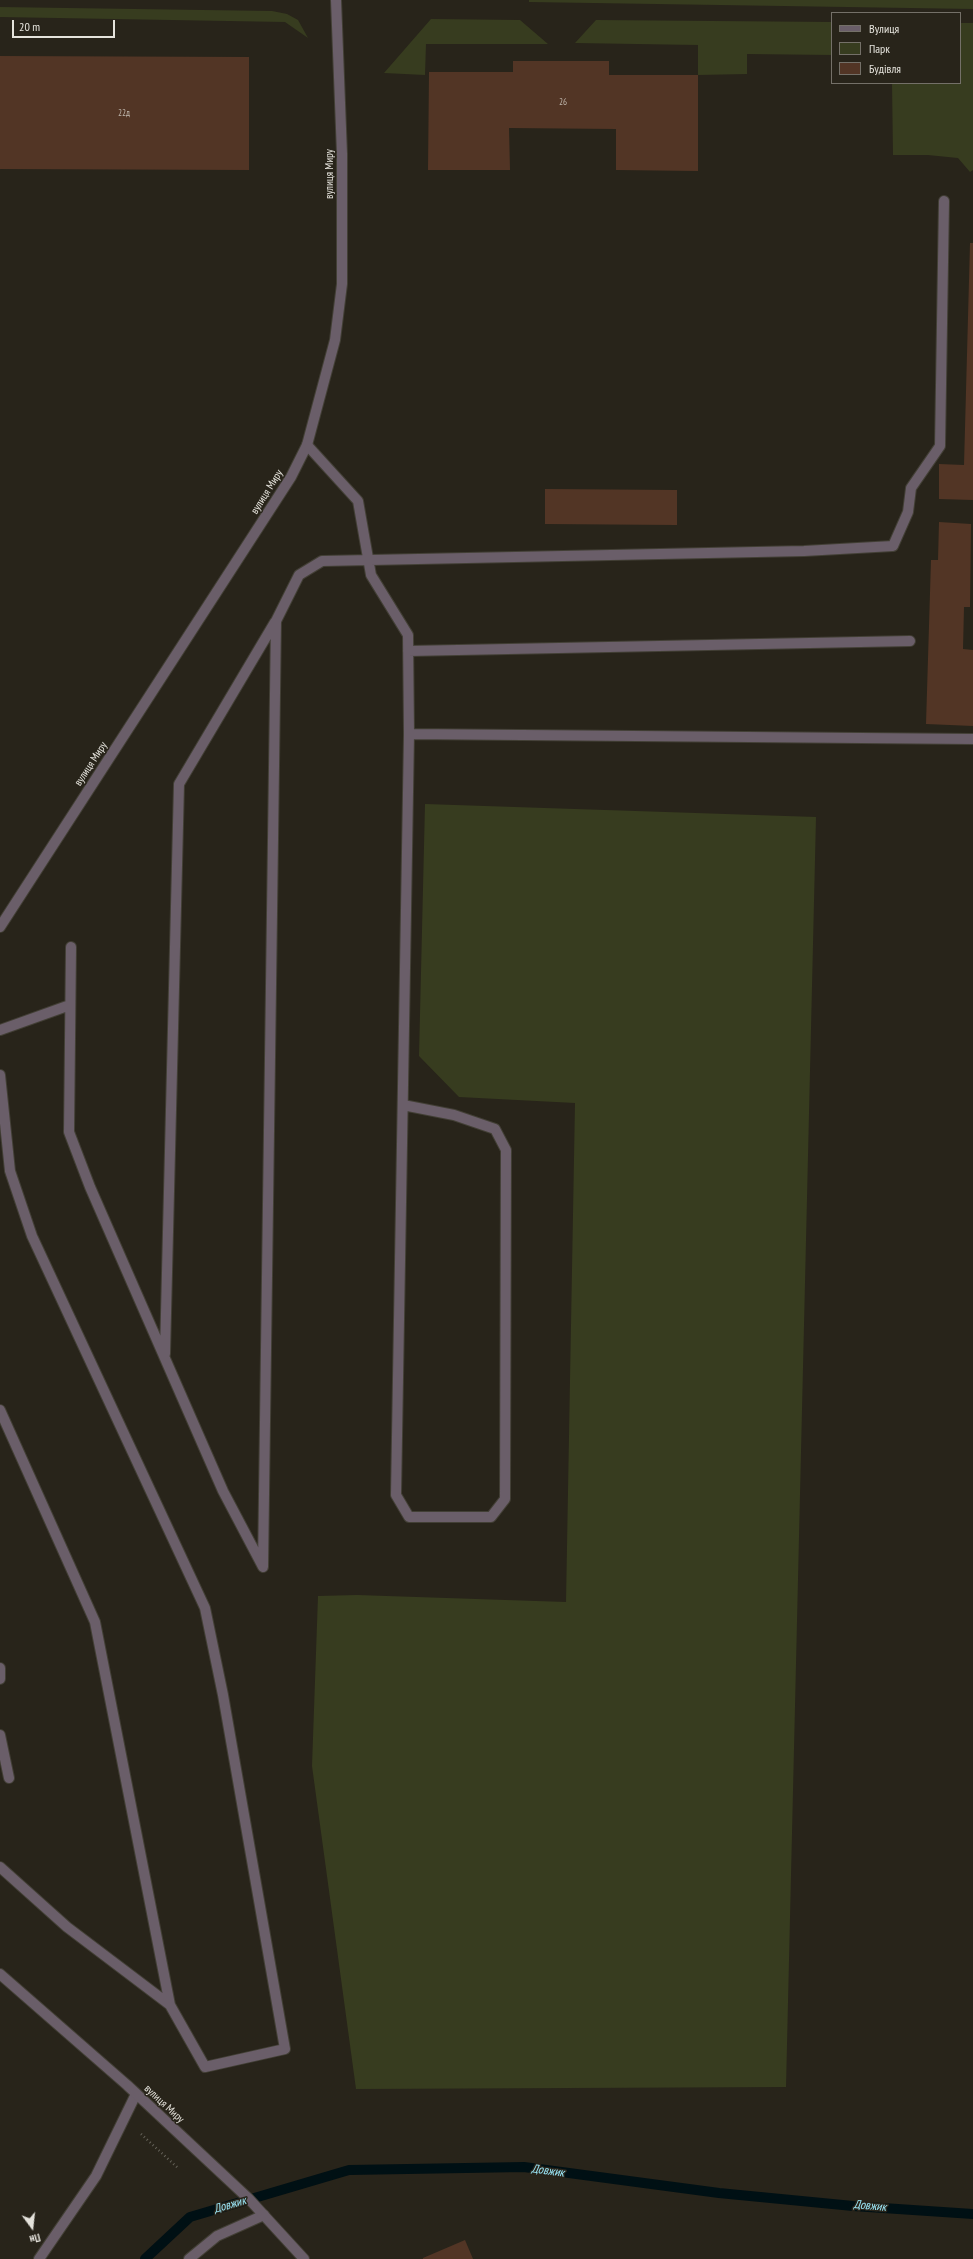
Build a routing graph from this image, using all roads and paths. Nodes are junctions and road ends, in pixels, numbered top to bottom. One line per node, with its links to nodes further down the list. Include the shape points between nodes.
1 (336, 0): 3 (street, вулиця Миру, via 342,154 342,284 335,340)
2 (944, 201): 4 (street, via 940,446 911,488 908,512 893,546 796,551)
3 (307, 445): 4 (street, via 358,501); 10 (street, вулиця Миру, via 291,477)
4 (368, 559): 5 (street, via 322,561 299,575); 7 (street, via 371,575 408,635)
5 (276, 621): 16 (street, via 179,784); 16 (street, via 263,1567 223,1491)
6 (910, 641): 7 (street)
7 (408, 651): 8 (street)
8 (409, 734): 9 (street); 15 (street)
9 (973, 740)
10 (0, 927)
11 (71, 947): 12 (street)
12 (70, 1005): 13 (street); 16 (street, via 69,1132 90,1187)
13 (0, 1030)
14 (0, 1075): 24 (street, via 10,1171 32,1236 205,1608 223,1694 285,2049 205,2067)
15 (403, 1105): 15 (street, via 396,1495 409,1517 491,1517 505,1499 506,1150 495,1129 454,1115)
16 (165, 1356)
17 (0, 1410): 24 (street, via 95,1622)
18 (0, 1668): 19 (street)
19 (0, 1679)
20 (0, 1735): 21 (street)
21 (9, 1778)
22 (0, 1867): 24 (street, via 67,1927)
23 (0, 1974): 25 (street, вулиця Миру)
24 (170, 2006)
25 (136, 2094): 26 (street, вулиця Миру); 27 (street, via 96,2176)
26 (264, 2215): 28 (street, via 216,2236); 29 (street, вулиця Миру)
27 (39, 2259)
28 (189, 2259)
29 (304, 2259)

